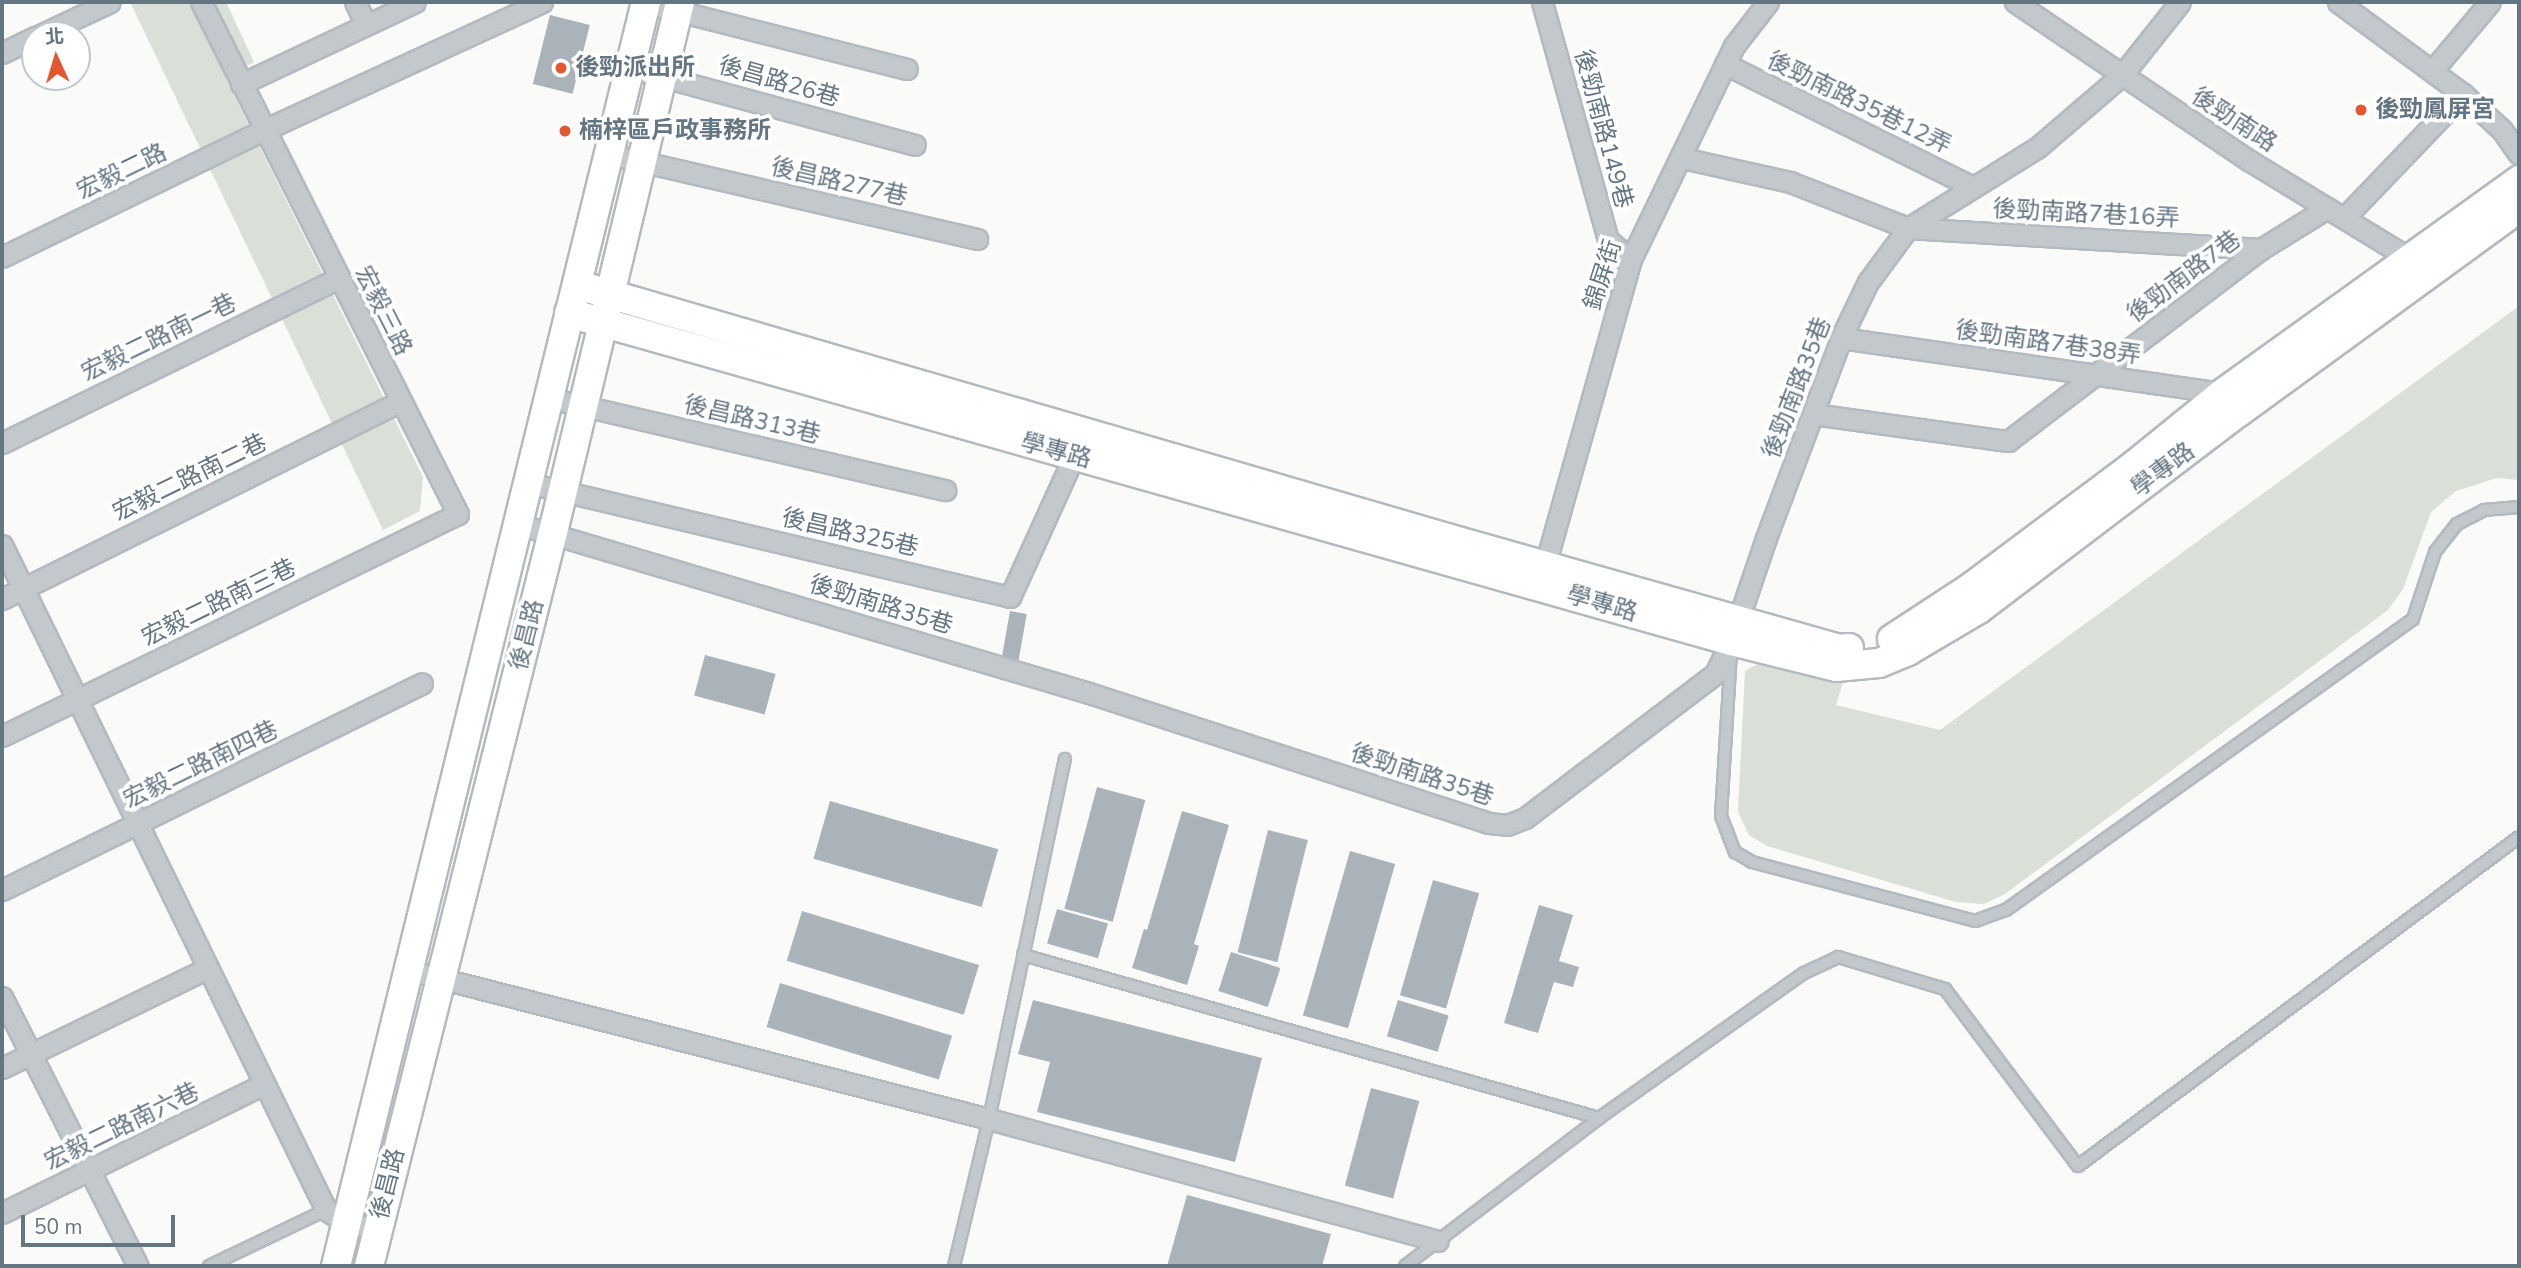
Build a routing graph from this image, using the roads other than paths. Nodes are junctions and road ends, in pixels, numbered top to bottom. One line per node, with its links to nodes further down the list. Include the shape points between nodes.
1 (110, 2): 14 (street)
2 (201, 2): 24 (street, 宏毅三路)
3 (355, 2): 15 (street)
4 (415, 2): 15 (street)
5 (542, 2): 26 (street)
6 (646, 2): 13 (street); 19 (street, 後昌路)
7 (1542, 2): 40 (street, 後勁南路149巷, via 1608,240)
8 (1768, 2): 18 (street, 錦屏街)
9 (2015, 2): 23 (street, 後勁南路)
10 (2180, 2): 23 (street, 後勁南路35巷)
11 (2490, 2): 21 (street)
12 (2345, 4): 21 (street)
13 (679, 5): 20 (street); 22 (street, 後昌路)
14 (70, 21)
15 (366, 25): 24 (street)
16 (21, 44): 17 (street)
17 (2, 53)
18 (1725, 64): 30 (street, 錦屏街); 33 (street, 後勁南路35巷12弄)
19 (630, 68): 22 (street, 後昌路26巷); 28 (street, 後昌路)
20 (907, 69)
21 (2432, 72): 25 (street)
22 (663, 75): 27 (street, 後昌路26巷); 31 (street, 後昌路)
23 (2122, 75): 33 (street, 後勁南路35巷, via 2038,147); 35 (street, 後勁南路)
24 (241, 84): 26 (street, 宏毅三路)
25 (2463, 94): 29 (street, via 2502,130); 35 (street, 後勁南路7巷)
26 (264, 130): 39 (street, 宏毅二路); 42 (street, 宏毅三路)
27 (915, 145)
28 (609, 154): 31 (street, 後昌路277巷); 43 (street, 後昌路)
29 (2519, 154)
30 (1682, 158): 36 (street, 後勁南路7巷16弄, via 1790,182); 40 (street, 錦屏街)
31 (642, 161): 37 (street, 後昌路277巷); 44 (street, 後昌路)
32 (2519, 180): 41 (street, 學專路)
33 (1971, 186): 36 (street, 後勁南路35巷)
34 (2519, 208): 41 (street, 學專路)
35 (2336, 213): 38 (street, 後勁南路7巷); 41 (street, 後勁南路)
36 (1908, 228): 38 (street, 後勁南路7巷16弄); 47 (street, 後勁南路35巷, via 1868,282)
37 (976, 239)
38 (2261, 249): 48 (street, 後勁南路7巷)
39 (2, 257)
40 (1631, 259): 64 (street, 錦屏街)
41 (2416, 269): 51 (street, 學專路)
42 (339, 278): 50 (street, 宏毅三路); 54 (street, 宏毅二路南一巷)
43 (578, 285): 44 (street, 學專路); 45 (street, 後昌路)
44 (609, 293): 46 (street, 後昌路); 64 (street, 學專路)
45 (569, 313): 46 (street, 學專路); 49 (street, 後昌路)
46 (603, 324): 52 (street, 後昌路); 55 (street, 學專路)
47 (1841, 338): 48 (street, 後勁南路7巷38弄); 53 (street, 後勁南路35巷)
48 (2095, 375): 51 (street, 後勁南路7巷38弄); 53 (street, 後勁南路7巷, via 2008,441)
49 (549, 398): 52 (street, 後昌路313巷); 56 (street, 後昌路)
50 (400, 401): 60 (street, 宏毅三路); 65 (street, 宏毅二路南二巷)
51 (2231, 403): 67 (street, 學專路, via 2133,466 1898,636 1873,646 1839,649)
52 (582, 406): 57 (street, 後昌路313巷); 58 (street, 後昌路)
53 (1813, 414): 67 (street, 後勁南路35巷)
54 (2, 443)
55 (1074, 456): 58 (street, 後昌路325巷, via 1010,597); 64 (street, 學專路)
56 (528, 483): 58 (street, 後昌路325巷); 61 (street, 後昌路)
57 (945, 489)
58 (563, 490): 62 (street, 後昌路)
59 (2519, 507): 67 (lane, via 2484,510 2457,524 2435,552 2413,619 2006,910 1975,921 1752,862 1735,852 1721,816)
60 (458, 514): 69 (street, 宏毅二路南三巷)
61 (518, 524): 62 (street, 後勁南路35巷); 77 (street, 後昌路)
62 (553, 532): 67 (street, 後勁南路35巷, via 1507,825 1525,818 1716,674); 78 (street, 後昌路)
63 (2, 545): 65 (street)
64 (1542, 576): 67 (street, 學專路)
65 (23, 589): 66 (street, 宏毅二路南二巷); 69 (street)
66 (2, 599)
67 (1735, 631)
68 (422, 683): 72 (street, 宏毅二路南四巷)
69 (77, 699): 70 (street, 宏毅二路南三巷); 72 (street)
70 (2, 736)
71 (1065, 759): 75 (lane)
72 (137, 823): 74 (street, 宏毅二路南四巷); 76 (street)
73 (2519, 837): 83 (lane, via 2078,1166 1945,989 1838,957 1804,973)
74 (2, 890)
75 (1023, 954): 83 (lane); 84 (lane)
76 (208, 968): 80 (street); 82 (street)
77 (408, 970): 78 (street); 87 (street, 後昌路)
78 (440, 979): 84 (street); 88 (street, 後昌路)
79 (2, 997): 80 (street)
80 (31, 1054): 81 (street); 85 (street)
81 (2, 1068)
82 (264, 1084): 85 (street, 宏毅二路南六巷); 87 (street)
83 (1599, 1118): 89 (lane)
84 (989, 1119): 89 (street); 94 (lane)
85 (89, 1170): 86 (street, 宏毅二路南六巷); 90 (street)
86 (2, 1213)
87 (336, 1217): 88 (street); 91 (lane); 92 (street, 後昌路)
88 (377, 1229): 93 (street, 後昌路)
89 (1438, 1241): 95 (lane)
90 (138, 1266)
91 (209, 1266)
92 (336, 1266)
93 (369, 1266)
94 (954, 1266)
95 (1405, 1266)

